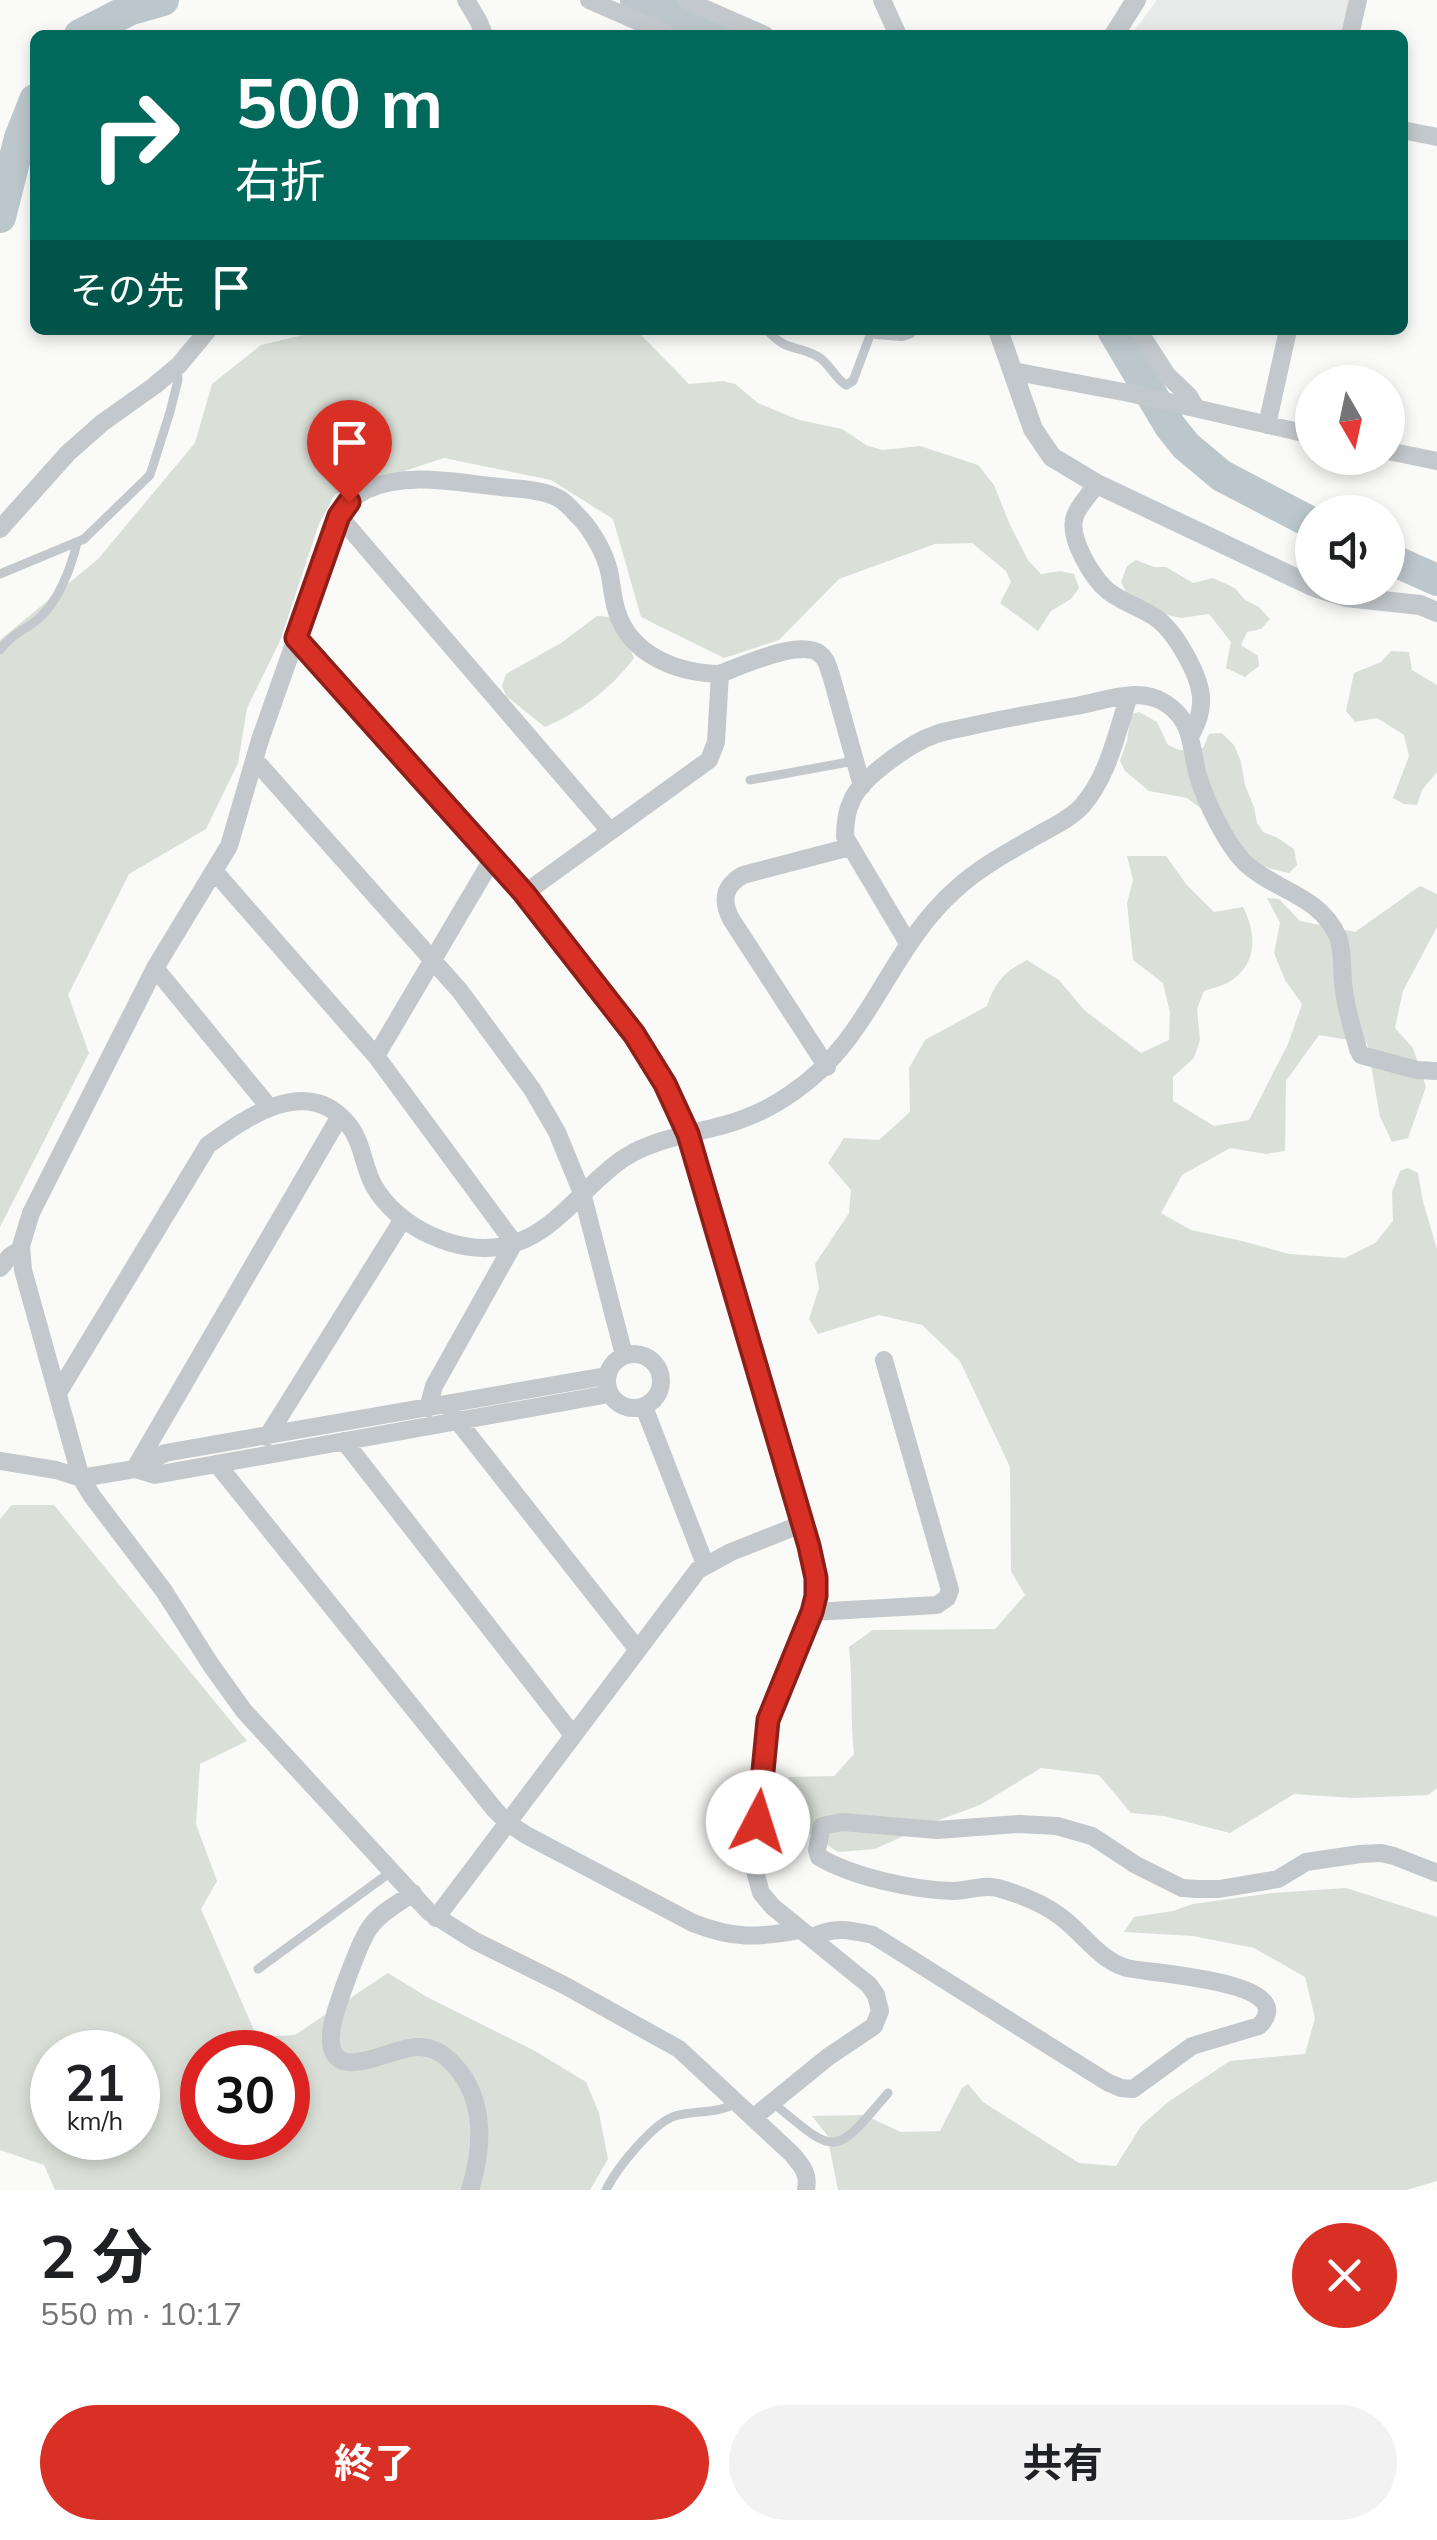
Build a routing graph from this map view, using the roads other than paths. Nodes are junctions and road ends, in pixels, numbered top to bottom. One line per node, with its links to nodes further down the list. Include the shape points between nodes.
1 (466, 0): 7 (street)
2 (589, 0): 8 (street)
3 (685, 0): 9 (street)
4 (882, 0): 10 (street)
5 (1136, 0): 11 (street)
6 (1358, 0): 12 (street)
7 (482, 30)
8 (658, 30)
9 (754, 30)
10 (896, 30)
11 (1117, 30)
12 (1351, 30)
13 (1408, 131): 14 (street)
14 (1437, 137)
15 (204, 335): 21 (street)
16 (773, 335): 17 (lane, via 786,347 821,358 846,385)
17 (872, 335)
18 (1000, 335): 22 (street)
19 (1141, 335): 23 (street)
20 (1287, 335): 24 (street)
21 (176, 366): 30 (street, via 68,453); 31 (lane, via 178,380 150,474)
22 (1012, 371): 23 (street); 28 (street, via 1042,444)
23 (1191, 406): 24 (street)
24 (1268, 425): 25 (street)
25 (1295, 431)
26 (1405, 455): 27 (street)
27 (1437, 462)
28 (1097, 484): 33 (street); 40 (street, via 1074,518 1079,548 1103,587 1157,619 1187,658 1202,698)
29 (339, 516): 36 (street); 38 (street, via 363,491 400,481 554,496 594,537 617,614 634,642 674,667); 45 (street)
30 (0, 529)
31 (77, 542): 32 (lane); 37 (lane, via 51,604)
32 (0, 574)
33 (1295, 578)
34 (1405, 603): 35 (street)
35 (1437, 612)
36 (296, 638): 41 (street); 47 (street)
37 (0, 650)
38 (720, 674): 42 (street, via 796,648 820,654); 45 (street, via 709,760)
39 (1129, 696): 40 (street, via 1160,700); 44 (street, via 935,734); 50 (street, via 1112,753 1083,804 956,888)
40 (1191, 735): 55 (street, via 1198,775 1233,848 1258,873 1320,910 1339,940 1361,1056)
41 (256, 760): 48 (street); 51 (street)
42 (854, 761): 43 (lane); 44 (street)
43 (750, 780)
44 (862, 786): 46 (street, via 845,824)
45 (610, 831): 49 (street)
46 (850, 846): 50 (street); 54 (street, via 743,875 724,898 730,919)
47 (493, 858): 49 (street); 51 (street)
48 (215, 872): 52 (street); 53 (street)
49 (524, 893): 58 (street, via 634,1034)
50 (908, 943): 54 (street)
51 (434, 962): 53 (street); 59 (street, via 532,1089)
52 (155, 968): 56 (street); 62 (street, via 31,1213)
53 (376, 1056): 61 (street)
54 (826, 1067): 58 (street, via 756,1114)
55 (1437, 1070)
56 (269, 1107): 57 (street, via 309,1102); 67 (street, via 208,1144)
57 (340, 1116): 60 (street, via 360,1144 372,1182); 75 (street)
58 (688, 1134): 59 (street, via 640,1149); 77 (street)
59 (582, 1193): 61 (street, via 538,1232); 64 (street)
60 (403, 1219): 61 (street, via 442,1240 491,1248); 71 (street)
61 (514, 1242): 68 (street, via 434,1386)
62 (21, 1249): 63 (street); 67 (street)
63 (0, 1268)
64 (624, 1355): 66 (street, via 610,1366); 69 (street, via 641,1354 659,1370 660,1391)
65 (884, 1360): 79 (street, via 950,1590 937,1605)
66 (607, 1385): 68 (street); 69 (street, via 621,1406); 70 (street)
67 (58, 1393): 76 (street)
68 (437, 1406): 70 (street); 71 (street)
69 (644, 1406): 78 (street)
70 (458, 1420): 72 (street); 80 (street)
71 (267, 1437): 75 (street, via 165,1453)
72 (344, 1441): 74 (street); 81 (street)
73 (0, 1461): 76 (street)
74 (218, 1464): 75 (street, via 155,1475); 82 (street)
75 (135, 1468): 76 (street)
76 (82, 1478): 83 (street, via 244,1712)
77 (802, 1524): 78 (street); 79 (street, via 816,1578)
78 (706, 1564): 80 (street)
79 (812, 1612): 87 (street, via 768,1720 755,1871 760,1893)
80 (638, 1650): 81 (street)
81 (573, 1734): 82 (street)
82 (508, 1823): 86 (street); 87 (street, via 716,1932)
83 (392, 1870): 85 (street); 88 (lane)
84 (1437, 1874): 87 (street, via 1394,1856 1360,1854 1306,1862 1278,1879 1182,1888 1092,1836 1058,1826 822,1826 816,1850 831,1864 938,1890 1000,1888 1059,1914 1112,1963 1236,1986 1263,2002 1266,2019 1259,2026 1192,2046 1134,2089 1107,2082 874,1935 843,1928)
85 (413, 1893): 86 (street); 93 (street, via 364,1936 332,2025 332,2049 344,2062 357,2062 427,2048 453,2064 471,2090 479,2120)
86 (436, 1918): 91 (street, via 655,2034)
87 (806, 1934): 90 (street, via 869,1985 879,2003 878,2019)
88 (258, 1969)
89 (888, 2093): 90 (lane, via 836,2144 816,2138)
90 (772, 2102): 92 (street)
91 (736, 2103): 92 (street); 94 (lane, via 669,2119 618,2167)
92 (753, 2118): 95 (street, via 806,2170)
93 (470, 2190)
94 (606, 2190)
95 (806, 2190)

